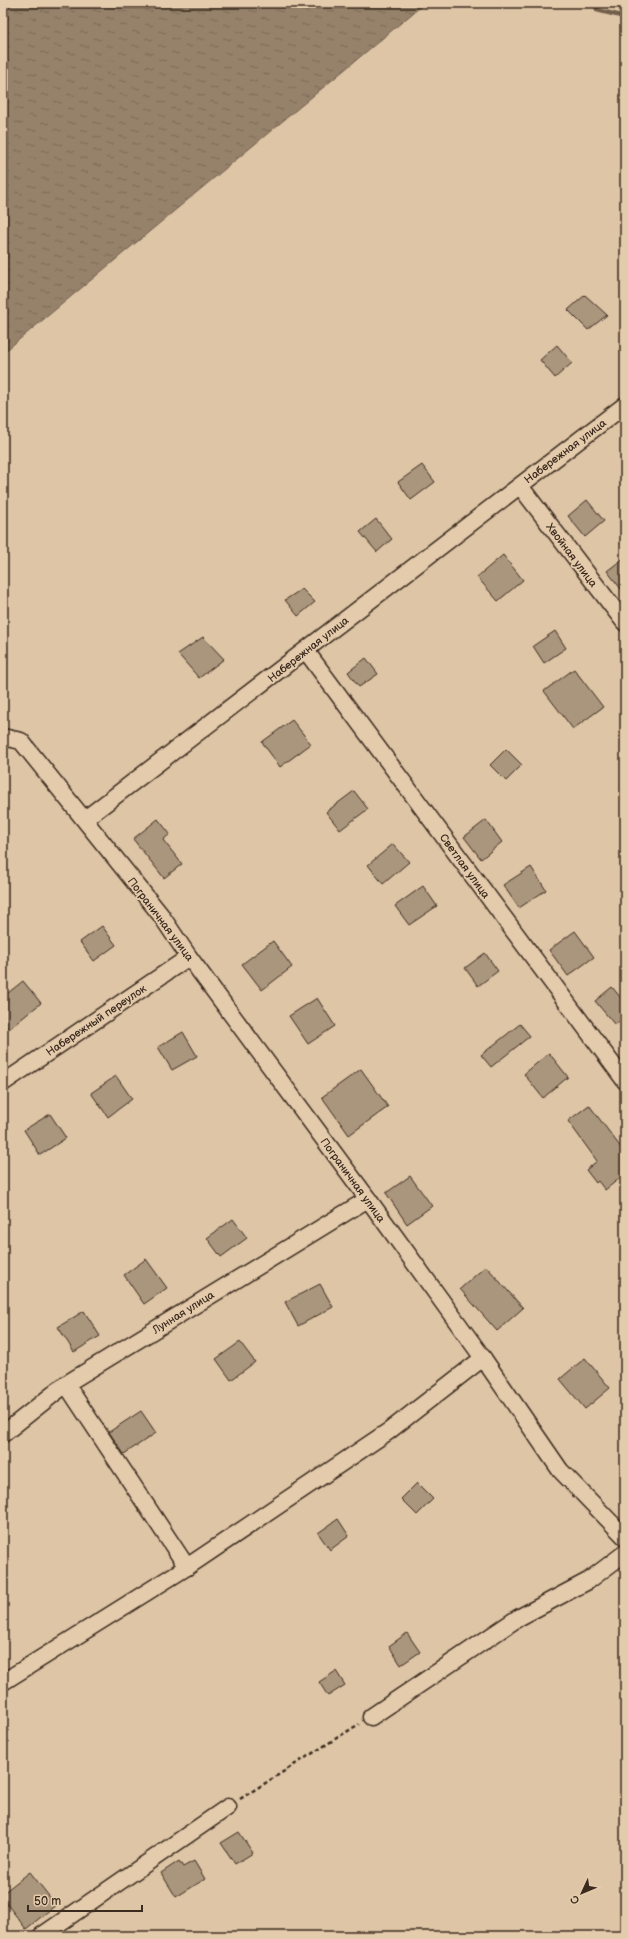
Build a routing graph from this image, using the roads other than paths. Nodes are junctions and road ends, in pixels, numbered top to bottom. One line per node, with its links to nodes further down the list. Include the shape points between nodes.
1 (625, 405): 2 (street, Набережная улица)
2 (520, 486): 3 (street, Хвойная улица); 4 (street, Набережная улица)
3 (625, 623)
4 (306, 651): 6 (street, Набережная улица); 8 (street, Светлая улица)
5 (3, 738): 6 (street, via 21,741)
6 (85, 819): 7 (street, Пограничная улица, via 160,914)
7 (189, 957): 9 (street, Набережный переулок); 10 (street, Пограничная улица)
8 (625, 1081)
9 (3, 1083)
10 (368, 1199): 11 (street, Пограничная улица); 12 (street, Лунная улица)
11 (483, 1358): 14 (street, Пограничная улица, via 560,1470); 16 (street, via 389,1432)
12 (66, 1384): 13 (street, Лунная улица); 16 (street)
13 (3, 1434)
14 (625, 1537)
15 (625, 1553): 18 (street, via 588,1581 518,1618)
16 (187, 1567): 17 (street)
17 (3, 1682)
18 (371, 1716)
19 (228, 1806): 20 (street)
20 (41, 1936)

